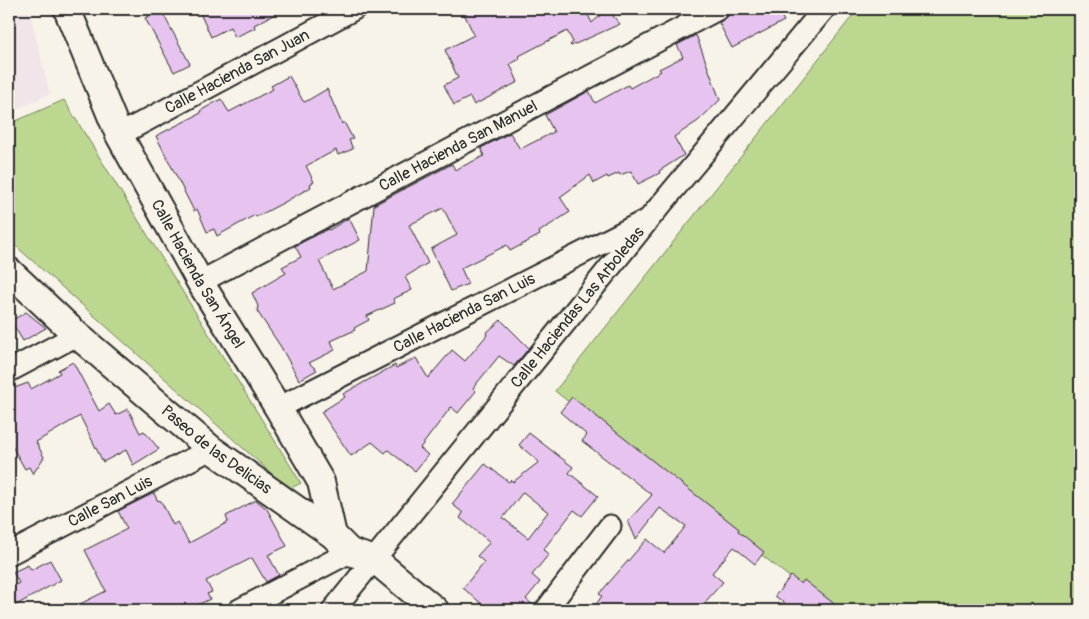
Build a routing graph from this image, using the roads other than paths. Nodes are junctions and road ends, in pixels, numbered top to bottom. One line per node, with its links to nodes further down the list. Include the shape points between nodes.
1 (67, 9): 5 (street, Calle Hacienda San Ángel)
2 (354, 9): 5 (street, Calle Hacienda San Juan)
3 (718, 9): 8 (street, Calle Hacienda San Manuel)
4 (824, 9): 6 (street, Calle Haciendas Las Arboledas)
5 (119, 135): 8 (street, Calle Hacienda San Ángel)
6 (649, 219): 11 (street, Calle Hacienda San Luis); 16 (street, Calle Haciendas Las Arboledas)
7 (9, 271): 9 (street, Paseo de las Delicias)
8 (200, 282): 11 (street, Calle Hacienda San Ángel)
9 (77, 335): 10 (street); 12 (street, Paseo de las Delicias)
10 (9, 371)
11 (278, 408): 14 (street, Calle Hacienda San Ángel, via 321,482)
12 (211, 449): 14 (street, Paseo de las Delicias); 15 (street, Calle San Luis)
13 (610, 526): 20 (street)
14 (342, 544): 16 (street, Paseo de las Delicias); 17 (street)
15 (9, 554)
16 (375, 560): 18 (street, Calle Haciendas Las Arboledas); 19 (street, Paseo de las Delicias)
17 (239, 610)
18 (333, 610)
19 (435, 610)
20 (546, 610)

